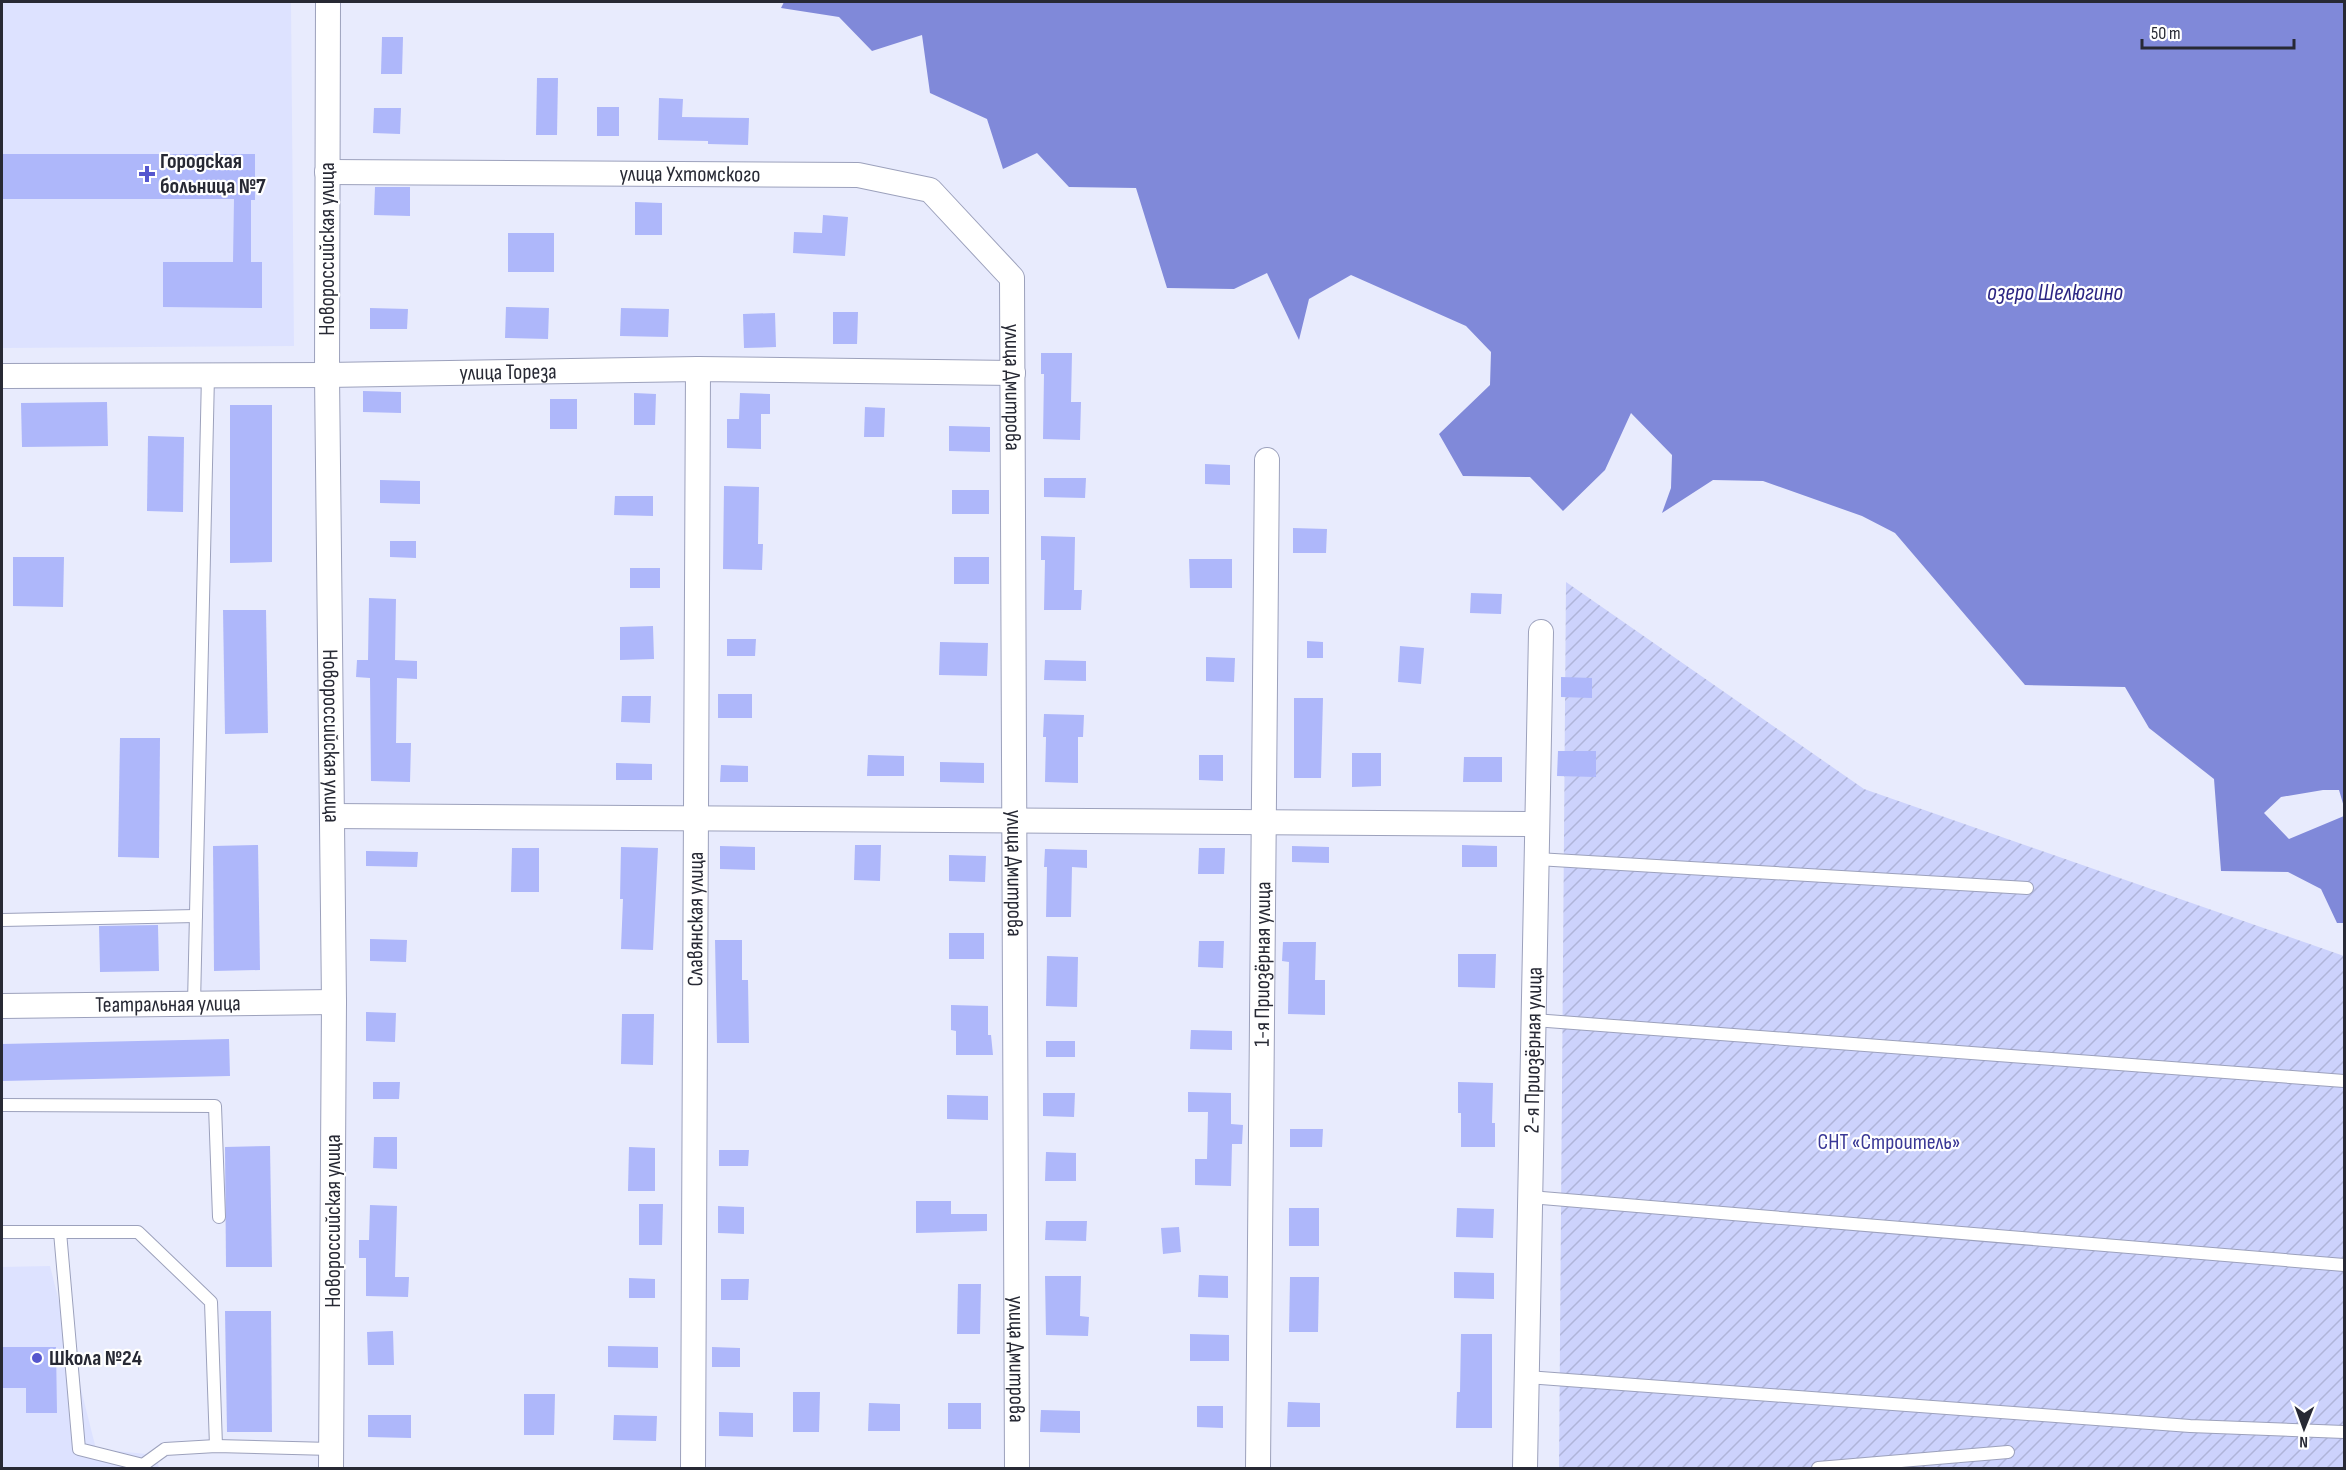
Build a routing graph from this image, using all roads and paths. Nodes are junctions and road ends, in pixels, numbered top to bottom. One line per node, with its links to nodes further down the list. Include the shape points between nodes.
1 (328, 2): 2 (street, Новороссийская улица)
2 (327, 172): 3 (street, улица Ухтомского, via 858,175 930,190); 7 (street, Новороссийская улица)
3 (1012, 278): 5 (street, улица Дмитрова)
4 (698, 369): 5 (street, улица Тореза); 7 (street, улица Тореза); 12 (street, Славянская улица)
5 (1013, 373): 13 (street, улица Дмитрова)
6 (208, 375): 7 (street, улица Тореза); 8 (street, улица Тореза); 18 (lane)
7 (327, 375): 11 (street, Новороссийская улица)
8 (2, 376)
9 (1267, 460): 14 (street, 1-я Приозёрная улица)
10 (1541, 632): 15 (street, 2-я Приозёрная улица)
11 (332, 816): 12 (street); 20 (street, Новороссийская улица)
12 (696, 818): 13 (street); 37 (street, Славянская улица)
13 (1014, 820): 14 (street); 38 (street, улица Дмитрова)
14 (1263, 822): 15 (street); 39 (street, 1-я Приозёрная улица)
15 (1537, 824): 16 (street, 2-я Приозёрная улица)
16 (1537, 859): 17 (lane); 23 (street, 2-я Приозёрная улица)
17 (2026, 888)
18 (196, 916): 19 (lane); 21 (lane)
19 (2, 920)
20 (334, 1002): 21 (street, Театральная улица); 35 (street, Новороссийская улица)
21 (194, 1004): 22 (street, Театральная улица)
22 (2, 1006)
23 (1534, 1020): 24 (lane); 26 (street, 2-я Приозёрная улица)
24 (2344, 1082)
25 (2, 1105): 27 (lane, via 215,1106)
26 (1530, 1197): 30 (lane); 31 (street, 2-я Приозёрная улица)
27 (219, 1217)
28 (2, 1232): 29 (lane)
29 (60, 1232): 33 (lane, via 138,1232 211,1302); 36 (lane, via 79,1449)
30 (2344, 1265)
31 (1527, 1377): 32 (lane, via 2190,1426); 40 (street, 2-я Приозёрная улица)
32 (2344, 1432)
33 (216, 1446): 35 (lane); 36 (lane, via 165,1449)
34 (2008, 1452): 41 (lane)
35 (331, 1459)
36 (144, 1467)
37 (693, 1468)
38 (1017, 1468)
39 (1258, 1468)
40 (1525, 1468)
41 (1818, 1468)

